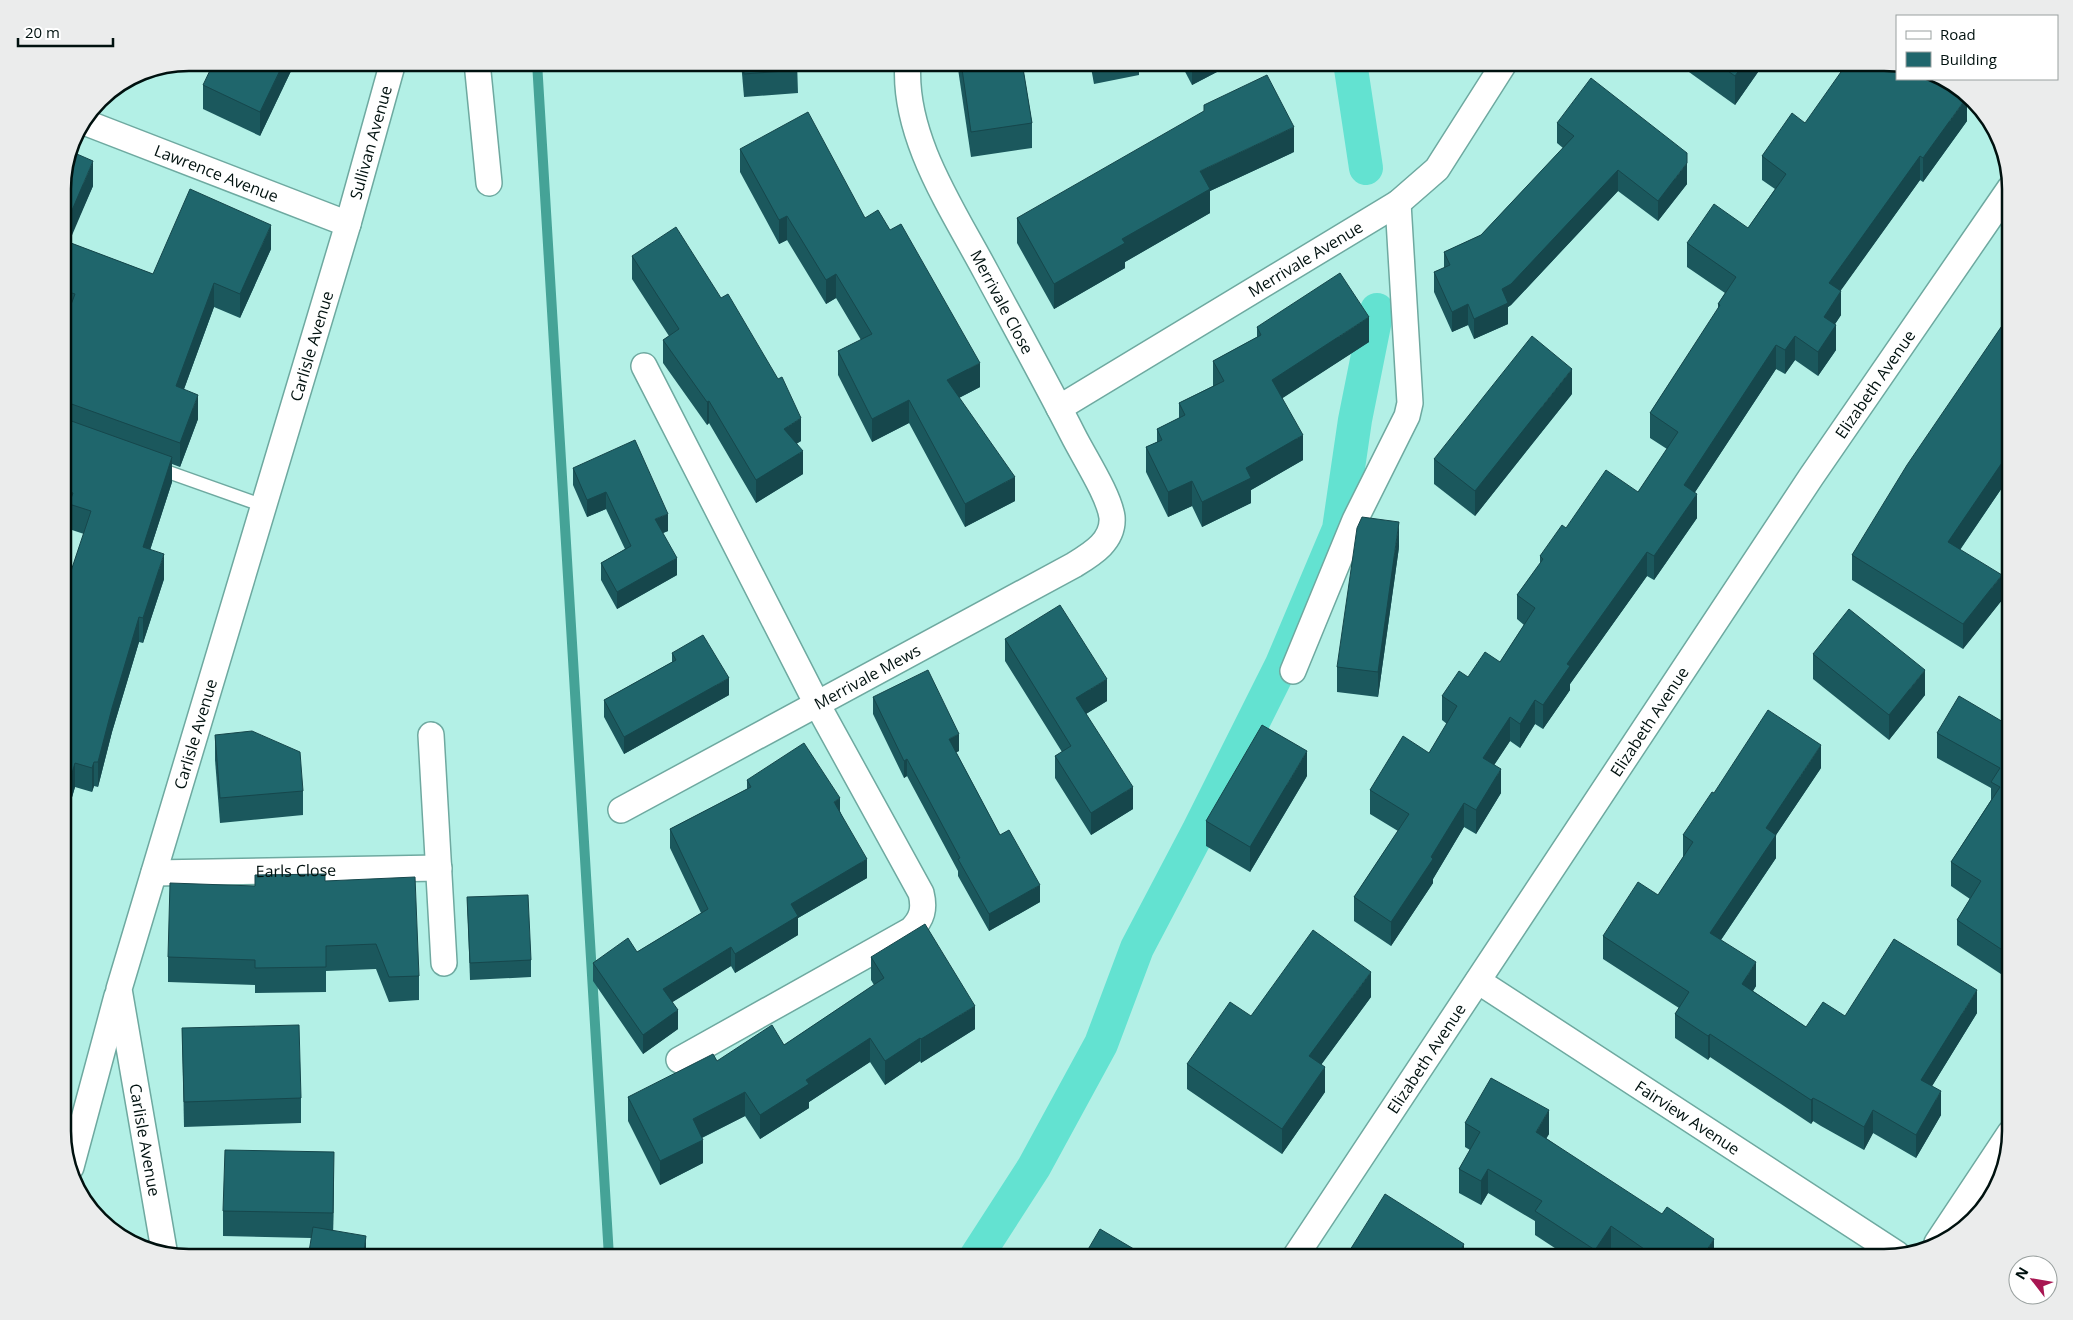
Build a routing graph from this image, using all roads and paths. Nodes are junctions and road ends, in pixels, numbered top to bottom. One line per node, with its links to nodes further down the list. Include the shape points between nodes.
1 (390, 71): 9 (street, Sullivan Avenue)
2 (478, 71): 6 (street)
3 (907, 71): 11 (street, Merrivale Close, via 906,84 914,125 936,179)
4 (1499, 71): 8 (street, Merrivale Avenue, via 1437,169)
5 (91, 125): 9 (street, Lawrence Avenue)
6 (489, 183)
7 (2002, 200): 22 (street, Elizabeth Avenue, via 1811,477)
8 (1398, 203): 11 (street, Merrivale Avenue); 15 (street, via 1410,403 1407,416 1355,520)
9 (348, 224): 13 (street, Carlisle Avenue)
10 (644, 366): 16 (street)
11 (1059, 408): 14 (street, Merrivale Close, via 1107,501 1112,518)
12 (145, 464): 13 (lane)
13 (264, 506): 20 (street, Carlisle Avenue)
14 (1108, 536): 16 (street, Merrivale Mews, via 1101,547 1074,565)
15 (1293, 671)
16 (817, 704): 18 (street, Merrivale Mews); 24 (street, via 921,894 922,914 911,930)
17 (432, 734): 19 (street)
18 (621, 810)
19 (439, 868): 20 (street, Earls Close); 21 (street)
20 (154, 873): 23 (street, Carlisle Avenue)
21 (444, 963)
22 (1478, 981): 29 (street, Elizabeth Avenue); 30 (street, Fairview Avenue)
23 (119, 989): 26 (street); 28 (street, Carlisle Avenue)
24 (679, 1060)
25 (2001, 1147): 27 (street)
26 (74, 1156)
27 (1944, 1232)
28 (163, 1246)
29 (1301, 1249)
30 (1889, 1249)

